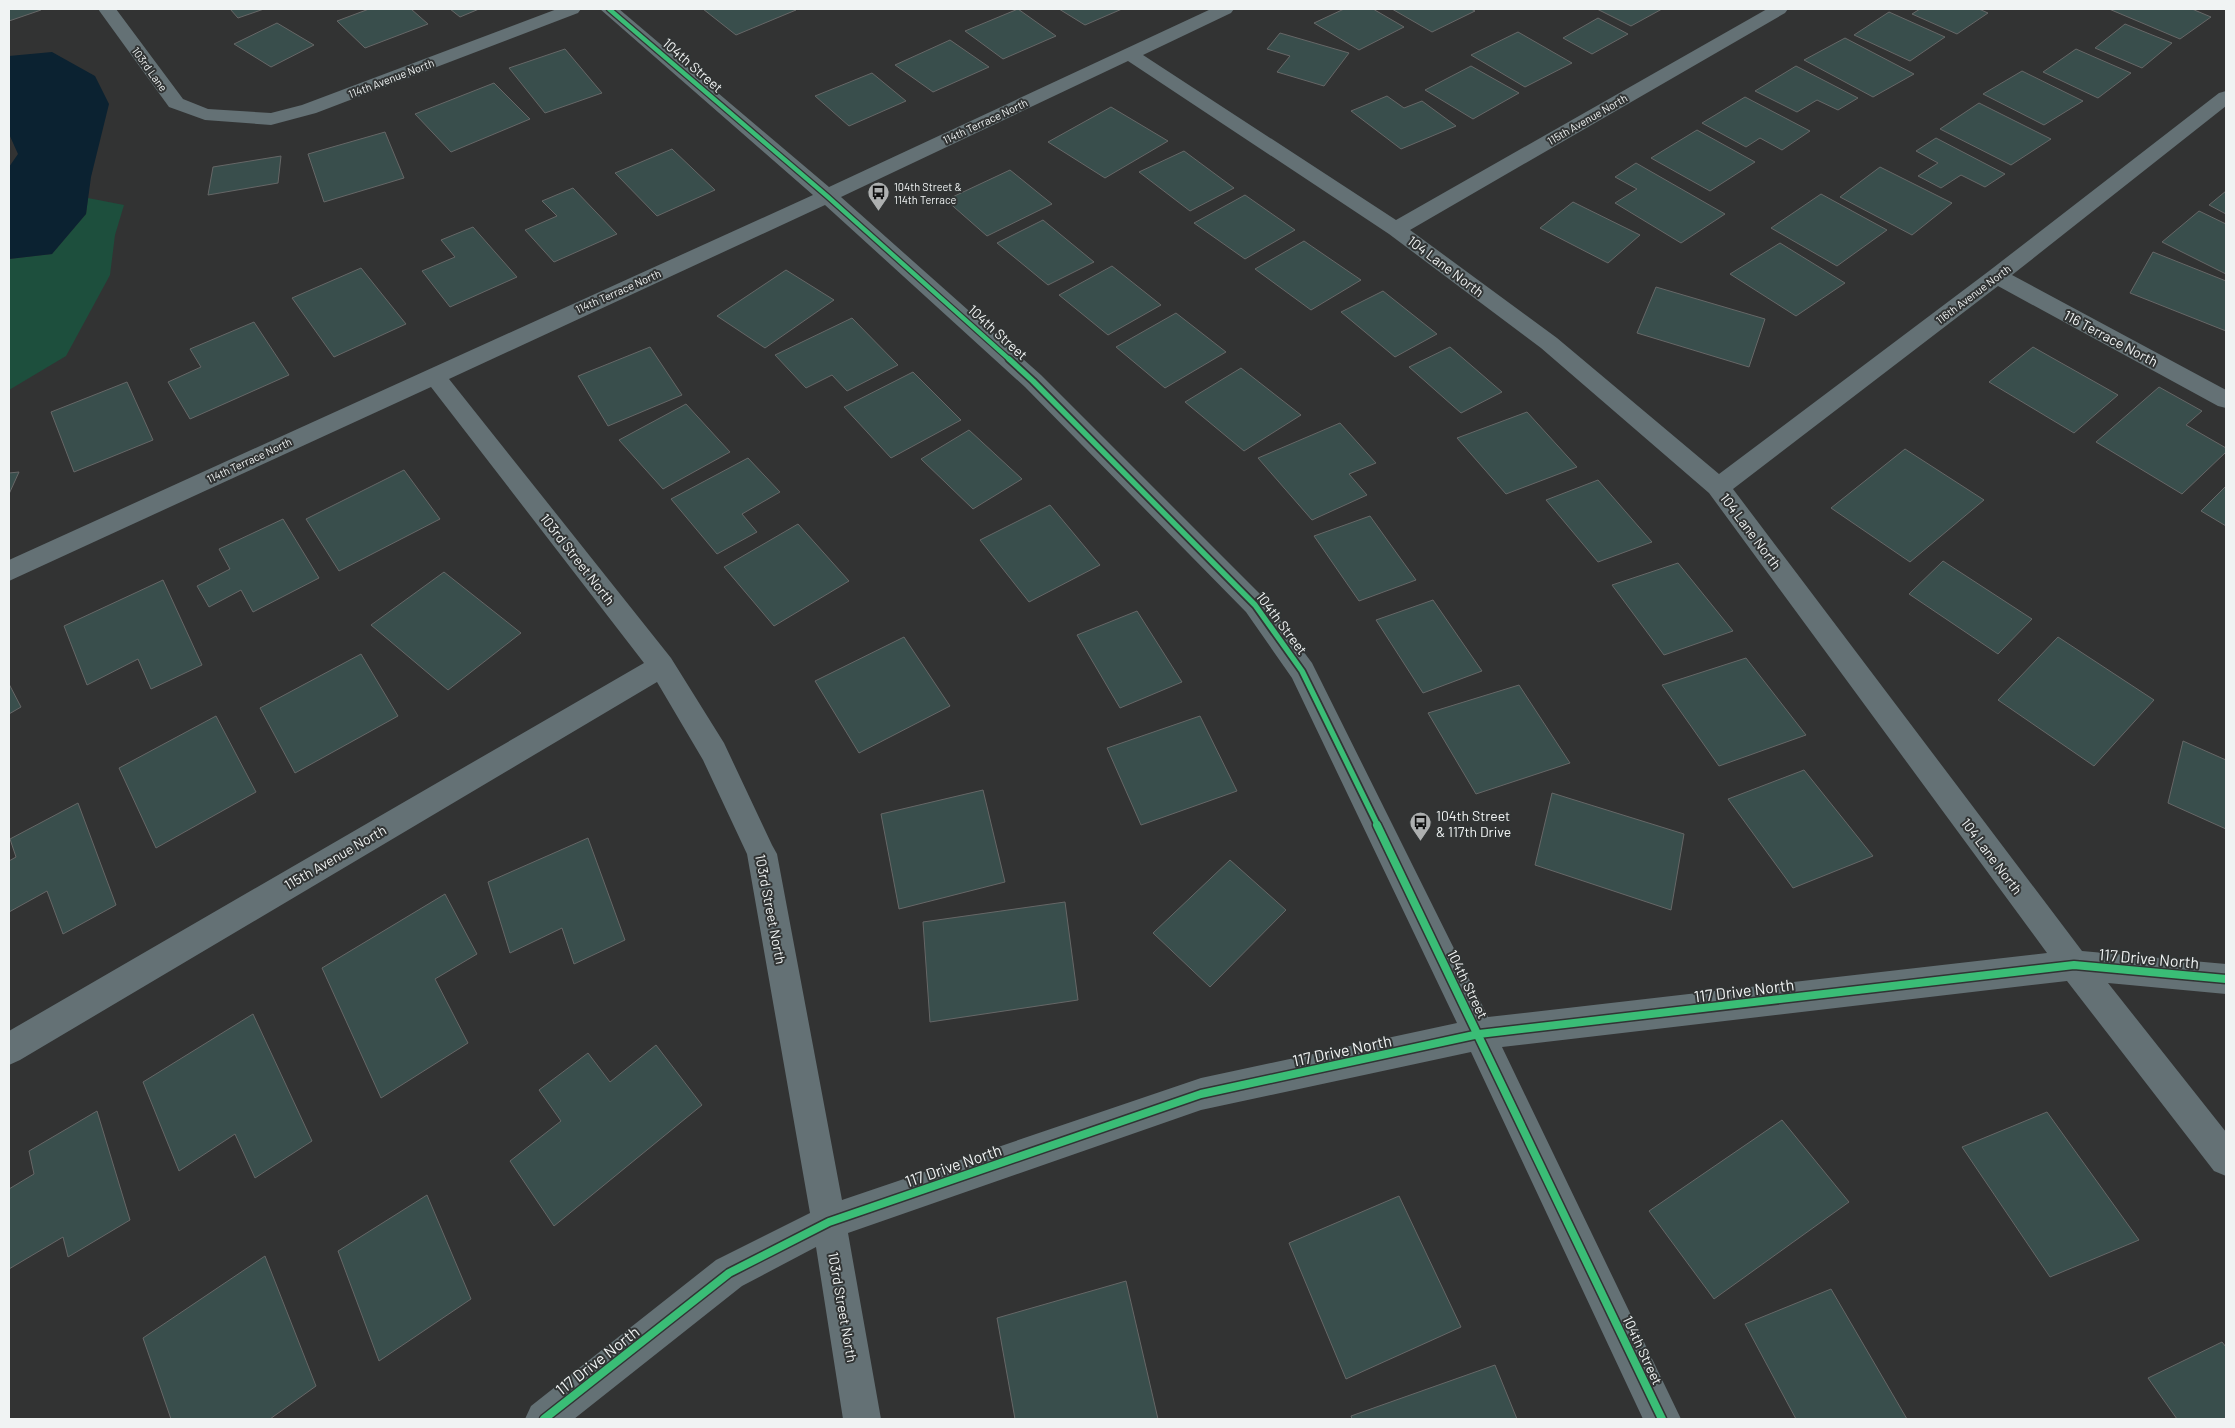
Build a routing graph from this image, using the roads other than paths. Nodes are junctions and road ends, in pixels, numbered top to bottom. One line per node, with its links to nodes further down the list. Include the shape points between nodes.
1 (107, 9): 8 (street, 103rd Lane, via 176,103)
2 (572, 9): 8 (street, 114th Avenue North, via 309,109 271,119)
3 (609, 9): 9 (street, 104th Street)
4 (1225, 9): 6 (street, 114th Terrace North)
5 (1779, 9): 10 (street, 115th Avenue North)
6 (1128, 53): 9 (street, 114th Terrace North); 10 (street, 104 Lane North)
7 (2226, 98): 11 (street, 116th Avenue North)
8 (205, 114)
9 (827, 196): 12 (street, 114th Terrace North); 19 (street, 104th Street, via 1033,381 1255,605 1302,671)
10 (1396, 229): 14 (street, 104 Lane North, via 1549,343)
11 (1997, 276): 13 (street, 116 Terrace North); 14 (street, 116th Avenue North)
12 (434, 375): 15 (street, 114th Terrace North); 16 (street, 103rd Street North)
13 (2226, 400)
14 (1718, 487): 17 (street, 104 Lane North)
15 (9, 571)
16 (662, 666): 20 (street, 115th Avenue North); 22 (street, 103rd Street North, via 714,752 762,854)
17 (2074, 966): 18 (street, 117 Drive North); 19 (street, 117 Drive North); 21 (street, 104 Lane North)
18 (2226, 979)
19 (1479, 1034): 22 (street, 117 Drive North, via 1200,1094); 25 (street, 104th Street)
20 (9, 1049)
21 (2226, 1159)
22 (829, 1222): 23 (street, 117 Drive North, via 729,1273); 24 (street, 103rd Street North)
23 (544, 1419)
24 (862, 1419)
25 (1662, 1419)

